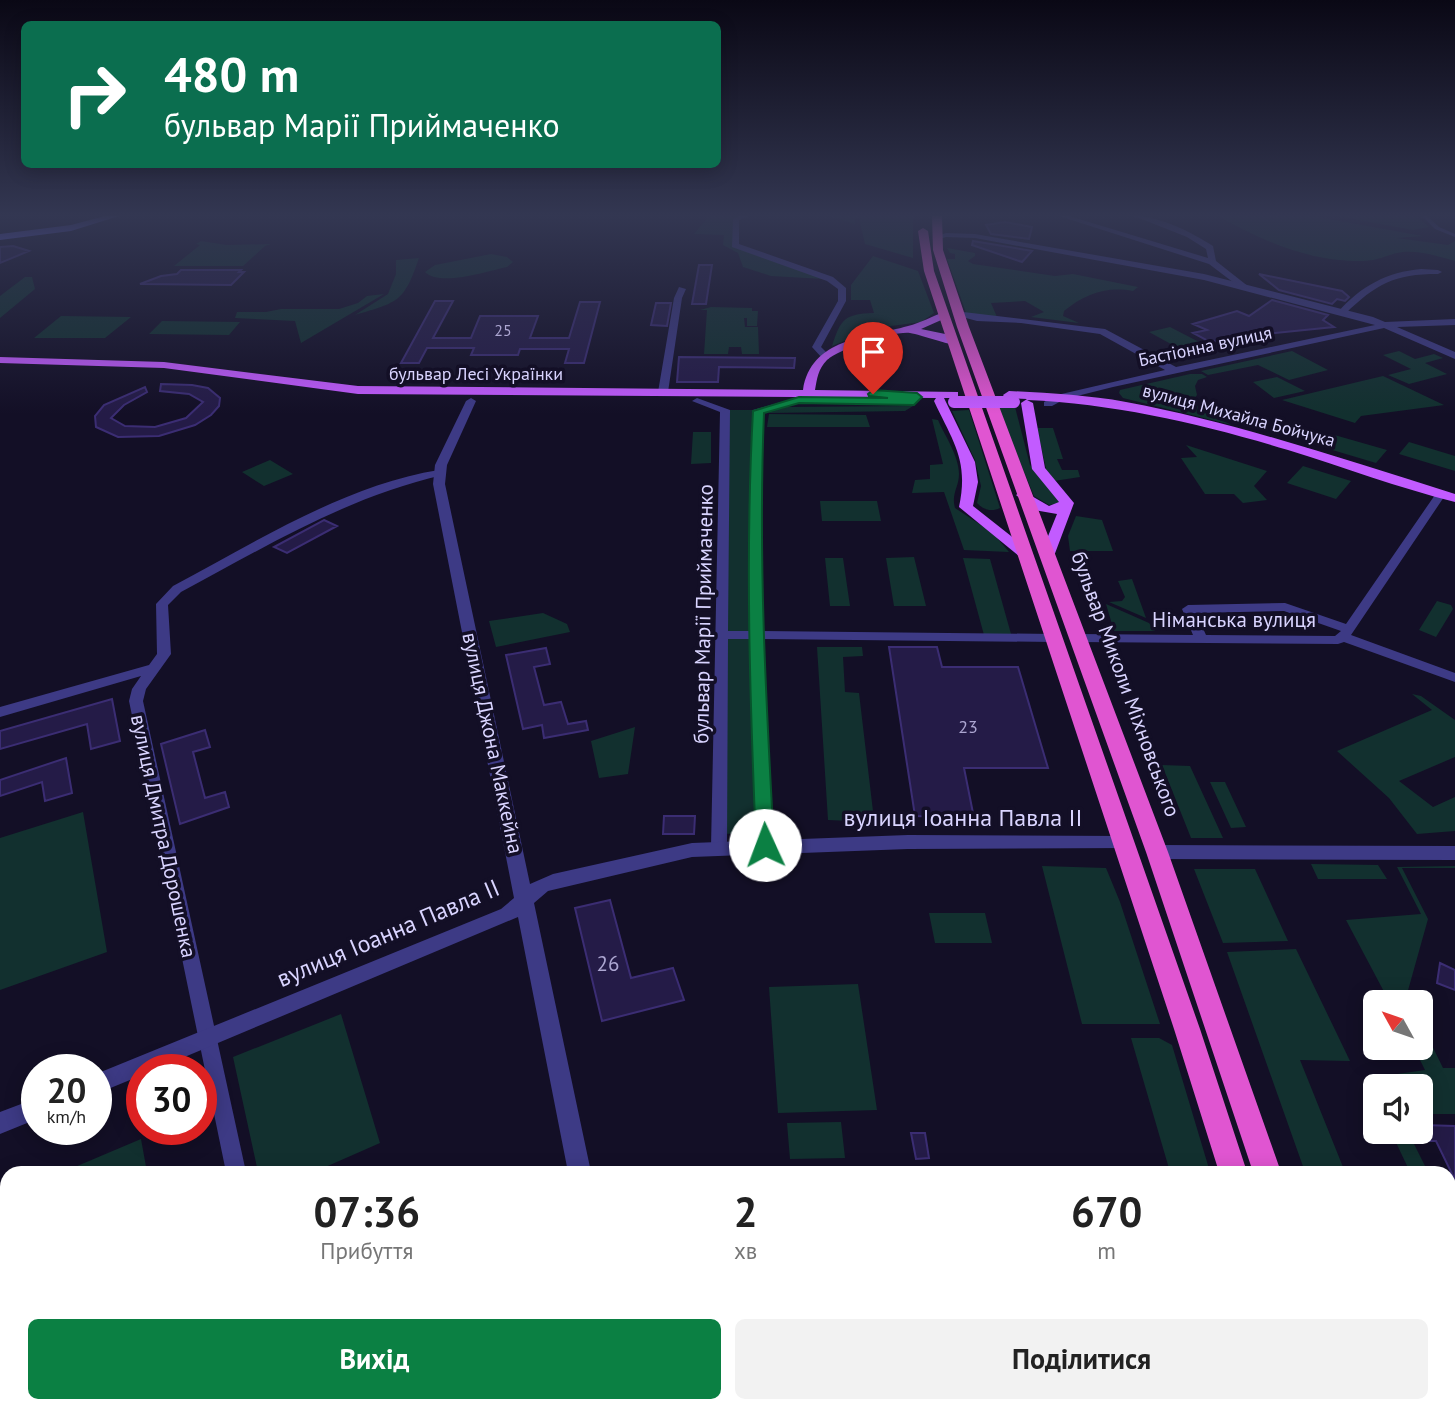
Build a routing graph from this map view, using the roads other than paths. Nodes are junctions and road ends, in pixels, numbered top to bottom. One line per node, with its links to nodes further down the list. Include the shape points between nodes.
1 (834, 282): 17 (street, via 842,288 842,301 816,347)
2 (933, 282): 10 (highway)
3 (949, 282): 11 (highway, бульвар Миколи Міхновського)
4 (1221, 282): 7 (street)
5 (1237, 282): 7 (street)
6 (1377, 282): 9 (street)
7 (1245, 288): 9 (street)
8 (682, 289): 22 (street)
9 (1342, 312): 13 (street)
10 (944, 315): 14 (main road, via 933,323); 15 (highway)
11 (961, 320): 20 (street, via 1025,320 1102,331); 32 (highway, бульвар Миколи Міхновського)
12 (1455, 322): 13 (street, Бастіонна вулиця)
13 (1386, 325): 16 (street); 20 (street, Бастіонна вулиця)
14 (900, 331): 15 (main road, via 926,332); 17 (main road, via 861,340)
15 (954, 343): 34 (highway)
16 (1455, 356)
17 (826, 357): 24 (main road, via 811,372)
18 (0, 360): 23 (main road, бульвар Лесі Українки, via 164,365 346,389)
19 (0, 370): 23 (main road, бульвар Лесі Українки, via 158,374 349,400)
20 (1175, 371): 21 (street, Бастіонна вулиця)
21 (1113, 384): 25 (street, Бастіонна вулиця); 30 (street, via 1107,387 1107,394)
22 (663, 392): 23 (main road, бульвар Лесі Українки); 24 (main road, бульвар Лесі Українки)
23 (473, 396): 28 (main road, бульвар Лесі Українки); 31 (street)
24 (804, 396): 26 (main road, бульвар Лесі Українки); 28 (main road, бульвар Лесі Українки); 41 (street, via 758,411)
25 (1061, 397): 27 (main road, вулиця Михайла Бойчука); 29 (street, Бастіонна вулиця); 30 (main road, вулиця Михайла Бойчука)
26 (949, 399): 27 (main road, бульвар Лесі Українки, bridge); 35 (main road, via 968,462 971,482)
27 (1016, 400): 29 (main road, вулиця Михайла Бойчука); 36 (main road, via 1028,424 1039,469)
28 (697, 401): 42 (street, бульвар Марії Приймаченко, via 725,410)
29 (1048, 404): 33 (main road, вулиця Михайла Бойчука, via 1109,407 1181,421)
30 (1124, 404): 33 (main road, вулиця Михайла Бойчука, via 1211,424)
31 (439, 473): 46 (street, вулиця Дмитра Дорошенка, via 415,477 323,511 170,593 162,604 164,654); 54 (street, вулиця Джона Маккейна)
32 (1023, 495): 36 (main road, via 1040,509 1059,509); 39 (highway, бульвар Миколи Міхновського)
33 (1445, 497): 37 (main road, вулиця Михайла Бойчука); 40 (street)
34 (1006, 499): 35 (main road, via 1005,511 995,515 975,511); 38 (highway)
35 (965, 503): 38 (main road)
36 (1067, 503): 39 (main road)
37 (1455, 505)
38 (1025, 554): 43 (highway)
39 (1047, 556): 44 (highway, бульвар Миколи Міхновського)
40 (1346, 633): 45 (street, Німанська вулиця, via 1333,641); 45 (street, via 1285,607 1188,608); 47 (street)
41 (755, 634): 42 (street); 43 (street); 50 (street)
42 (722, 635): 51 (street, бульвар Марії Приймаченко)
43 (1054, 638): 49 (highway)
44 (1077, 638): 45 (street, Німанська вулиця); 52 (highway, бульвар Миколи Міхновського)
45 (1201, 639)
46 (156, 668): 48 (street); 55 (street, вулиця Дмитра Дорошенка, via 139,689 136,701)
47 (1455, 678)
48 (0, 712)
49 (1124, 843): 50 (street, вулиця Іоанна Павла II); 61 (highway)
50 (765, 845): 51 (street, вулиця Іоанна Павла II)
51 (719, 847): 54 (street, вулиця Іоанна Павла II, via 553,880)
52 (1157, 852): 53 (street); 62 (highway, бульвар Миколи Міхновського)
53 (1455, 853)
54 (525, 899): 55 (street, вулиця Іоанна Павла II, via 508,914); 60 (street, вулиця Джона Маккейна)
55 (207, 1038): 56 (street, вулиця Іоанна Павла II); 59 (street, вулиця Дмитра Дорошенка)
56 (112, 1077)
57 (21, 1114): 58 (street)
58 (0, 1123)
59 (235, 1166)
60 (579, 1166)
61 (1231, 1166)
62 (1265, 1166)

